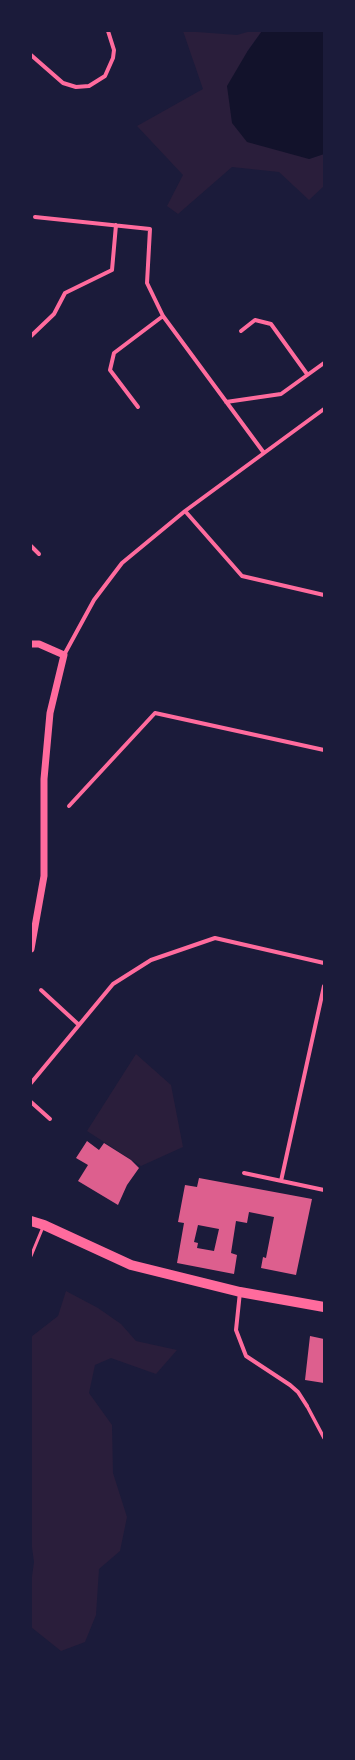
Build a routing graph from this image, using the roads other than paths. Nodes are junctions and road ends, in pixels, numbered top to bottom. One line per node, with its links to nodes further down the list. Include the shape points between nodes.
1 (108, 31): 2 (street, via 114,50 113,58 105,76 89,86 76,88 63,83)
2 (31, 56)
3 (35, 217): 4 (street)
4 (116, 225): 5 (street, via 150,230 147,283); 7 (street, via 112,270 66,293 54,314)
5 (163, 316): 10 (street); 11 (street, via 114,353 110,370)
6 (241, 331): 9 (street, via 255,320 271,324)
7 (31, 336)
8 (324, 363): 9 (street)
9 (307, 374): 10 (street, via 281,394)
10 (226, 402): 13 (street)
11 (138, 407)
12 (324, 409): 13 (street)
13 (264, 453): 14 (street)
14 (185, 511): 17 (street, via 242,576); 19 (street, via 122,563 94,600)
15 (31, 546): 16 (street)
16 (39, 554)
17 (324, 595)
18 (31, 644): 19 (street, via 39,644)
19 (64, 655): 22 (street, via 50,713 44,779 44,876)
20 (324, 750): 21 (street, via 155,713)
21 (69, 806)
22 (31, 945)
23 (324, 963): 26 (street, via 215,938 151,960 113,984)
24 (324, 986): 31 (street)
25 (41, 990): 26 (street)
26 (79, 1024): 27 (street)
27 (31, 1083)
28 (31, 1102): 29 (street)
29 (50, 1119)
30 (244, 1174): 31 (street)
31 (281, 1181): 32 (street)
32 (324, 1190)
33 (31, 1215): 35 (main road)
34 (31, 1221): 35 (main road)
35 (44, 1225): 36 (lane); 37 (main road, via 131,1265)
36 (31, 1256)
37 (240, 1292): 38 (main road); 39 (street, via 236,1330 246,1356 290,1385)
38 (324, 1307)
39 (307, 1406): 40 (street)
40 (324, 1438)

